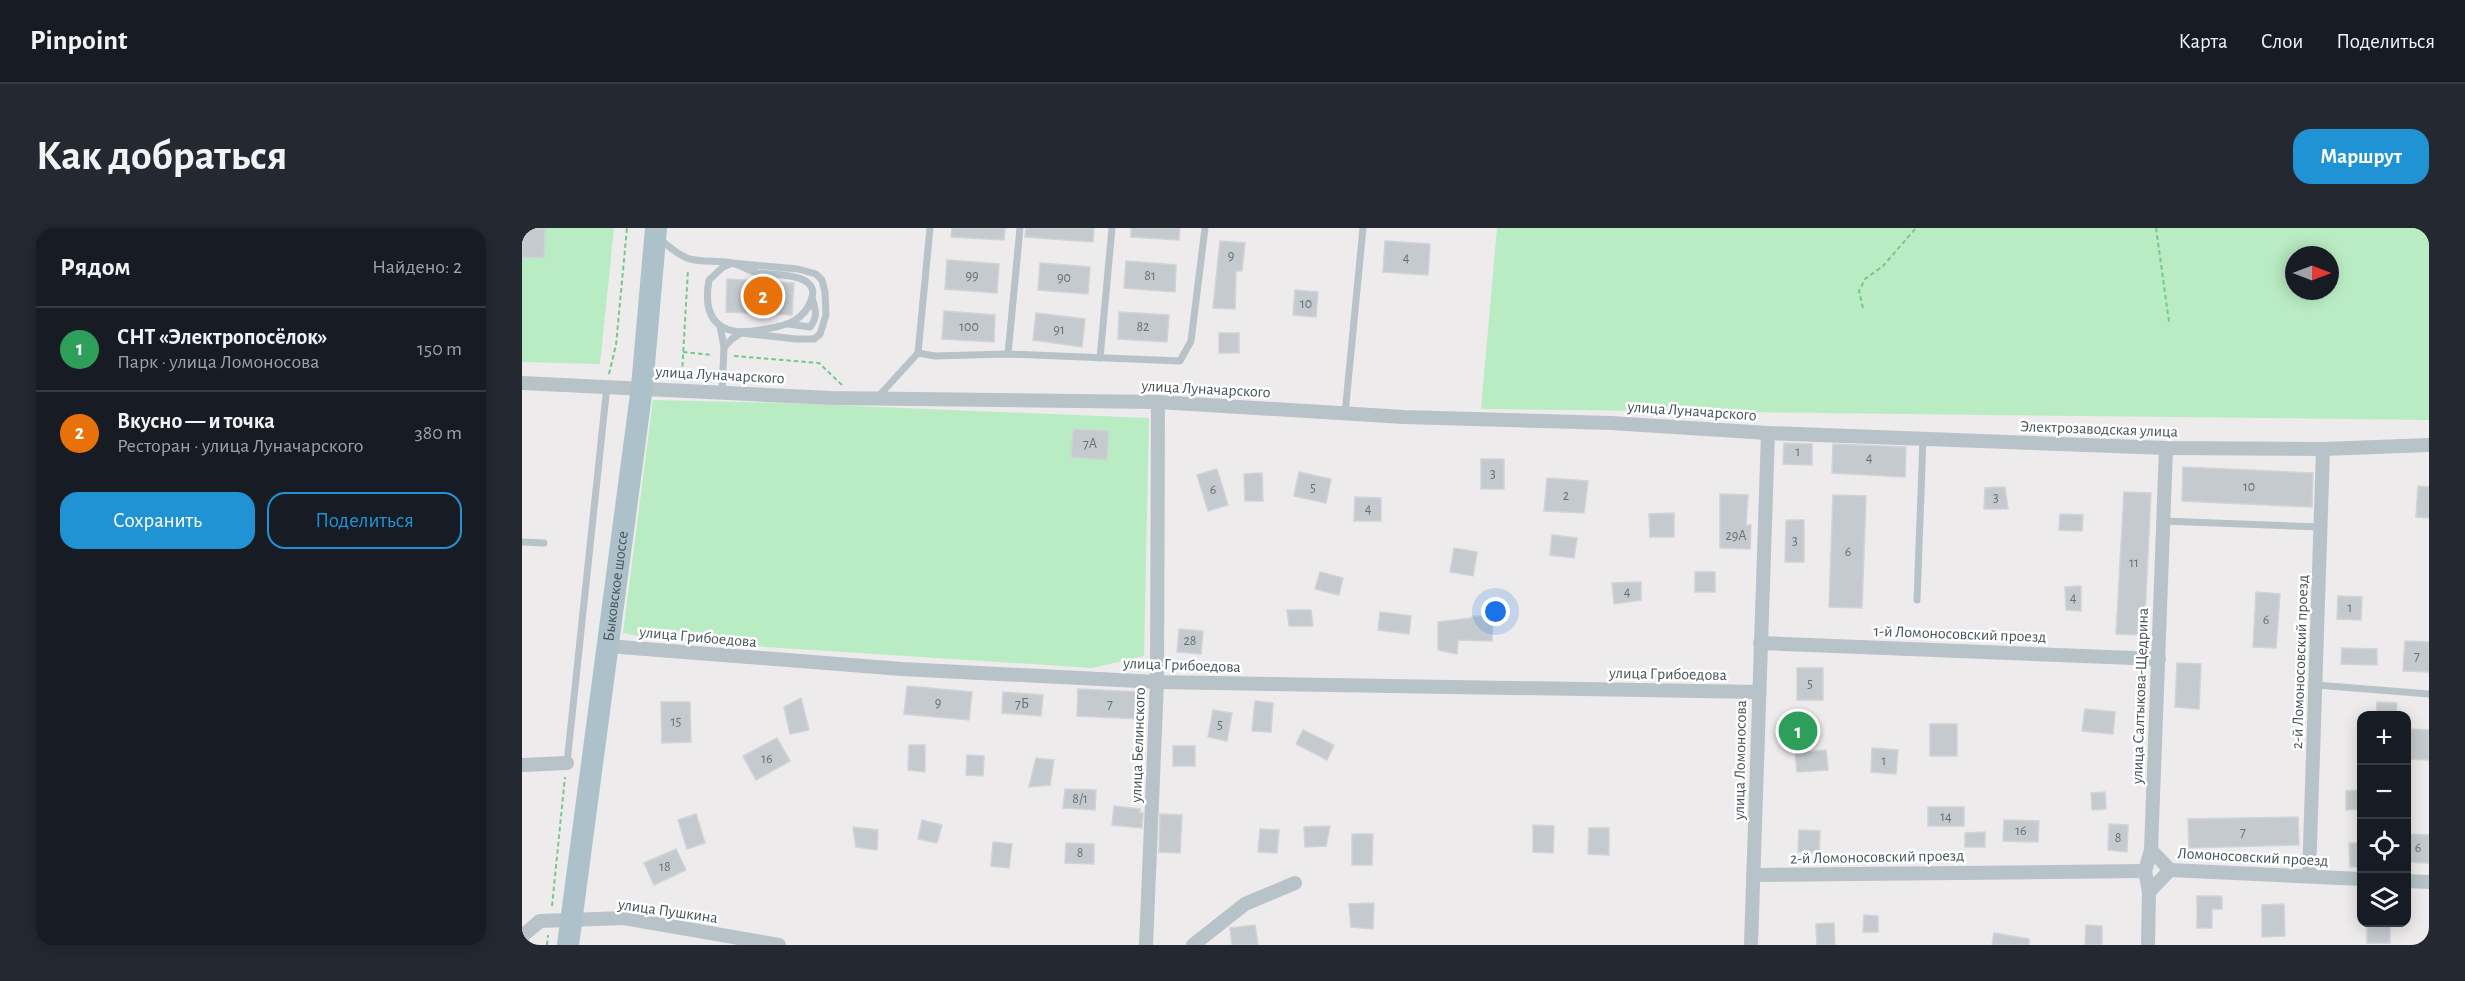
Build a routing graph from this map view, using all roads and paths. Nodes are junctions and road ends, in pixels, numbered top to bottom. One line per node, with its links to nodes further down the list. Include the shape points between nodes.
1 (627, 228): 28 (path, via 616,345)
2 (930, 228): 20 (lane)
3 (1020, 228): 21 (lane)
4 (1112, 228): 23 (lane)
5 (1205, 228): 23 (lane, via 1191,341 1180,361)
6 (1363, 228): 33 (lane)
7 (1916, 228): 13 (path, via 1883,266 1864,279 1859,291)
8 (2156, 228): 14 (path)
9 (655, 231): 10 (lane, via 675,252); 26 (main road, Быковское шоссе)
10 (689, 259): 11 (lane); 19 (path)
11 (732, 263): 12 (lane, via 756,273 802,279 810,287); 16 (lane, via 709,280 707,308); 17 (lane, via 810,271 822,280 825,292 824,325 813,339)
12 (812, 298): 15 (lane, via 802,315); 15 (lane, via 817,313 810,327)
13 (1863, 308)
14 (2169, 322)
15 (785, 324): 17 (lane)
16 (720, 326): 17 (lane); 18 (lane)
17 (741, 333): 18 (lane)
18 (724, 347): 22 (lane)
19 (683, 352): 22 (path); 25 (path)
20 (918, 353): 21 (lane); 31 (lane)
21 (1008, 354): 23 (lane)
22 (723, 356): 24 (path); 30 (lane)
23 (1100, 358)
24 (819, 363)
25 (682, 374): 26 (path); 29 (path)
26 (649, 380): 28 (street, улица Луначарского); 29 (street, улица Луначарского); 45 (main road, Быковское шоссе)
27 (522, 383): 28 (street, улица Луначарского)
28 (607, 386): 51 (lane)
29 (681, 389): 30 (street, улица Луначарского)
30 (722, 391): 31 (street, улица Луначарского)
31 (876, 399): 32 (street, улица Луначарского)
32 (1158, 402): 33 (street, улица Луначарского); 47 (street, улица Белинского)
33 (1345, 414): 34 (street, улица Луначарского)
34 (1768, 433): 35 (street, Электрозаводская улица); 44 (street, улица Ломоносова)
35 (1923, 439): 37 (street, Электрозаводская улица); 43 (lane)
36 (2429, 445): 38 (street, Электрозаводская улица)
37 (2166, 448): 38 (street, Электрозаводская улица); 39 (street, улица Салтыкова-Щедрина)
38 (2323, 450): 40 (street, 2-й Ломоносовский проезд)
39 (2163, 521): 40 (lane); 46 (street, улица Салтыкова-Щедрина)
40 (2320, 527): 48 (street, 2-й Ломоносовский проезд)
41 (522, 542): 42 (lane)
42 (544, 543)
43 (1917, 600)
44 (1760, 643): 46 (street, 1-й Ломоносовский проезд); 49 (street, улица Ломоносова)
45 (607, 646): 47 (street, улица Грибоедова, via 902,669); 63 (main road, Быковское шоссе)
46 (2159, 659): 53 (street, улица Салтыкова-Щедрина)
47 (1157, 682): 49 (street, улица Грибоедова); 68 (street, улица Белинского)
48 (2316, 685): 50 (lane); 57 (street, 2-й Ломоносовский проезд)
49 (1758, 692): 56 (street, улица Ломоносова)
50 (2429, 694)
51 (567, 763): 52 (street); 63 (path)
52 (522, 765)
53 (2151, 850): 54 (street, Ломоносовский проезд); 55 (street, улица Салтыкова-Щедрина)
54 (2170, 870): 57 (street, Ломоносовский проезд); 62 (street)
55 (2145, 871): 56 (street, 2-й Ломоносовский проезд); 62 (street, улица Салтыкова-Щедрина)
56 (1753, 875): 70 (street, улица Ломоносова)
57 (2309, 876): 58 (street, Ломоносовский проезд)
58 (2357, 879)
59 (2411, 881): 60 (street)
60 (2429, 882)
61 (1295, 883): 69 (street, via 1245,904)
62 (2149, 891): 71 (street, улица Салтыкова-Щедрина)
63 (560, 920): 64 (street, улица Пушкина, via 540,921); 65 (path); 66 (main road, Быковское шоссе); 67 (street, улица Пушкина, via 624,918)
64 (522, 936)
65 (548, 945)
66 (568, 945)
67 (778, 945)
68 (1146, 945)
69 (1193, 945)
70 (1751, 945)
71 (2148, 945)

